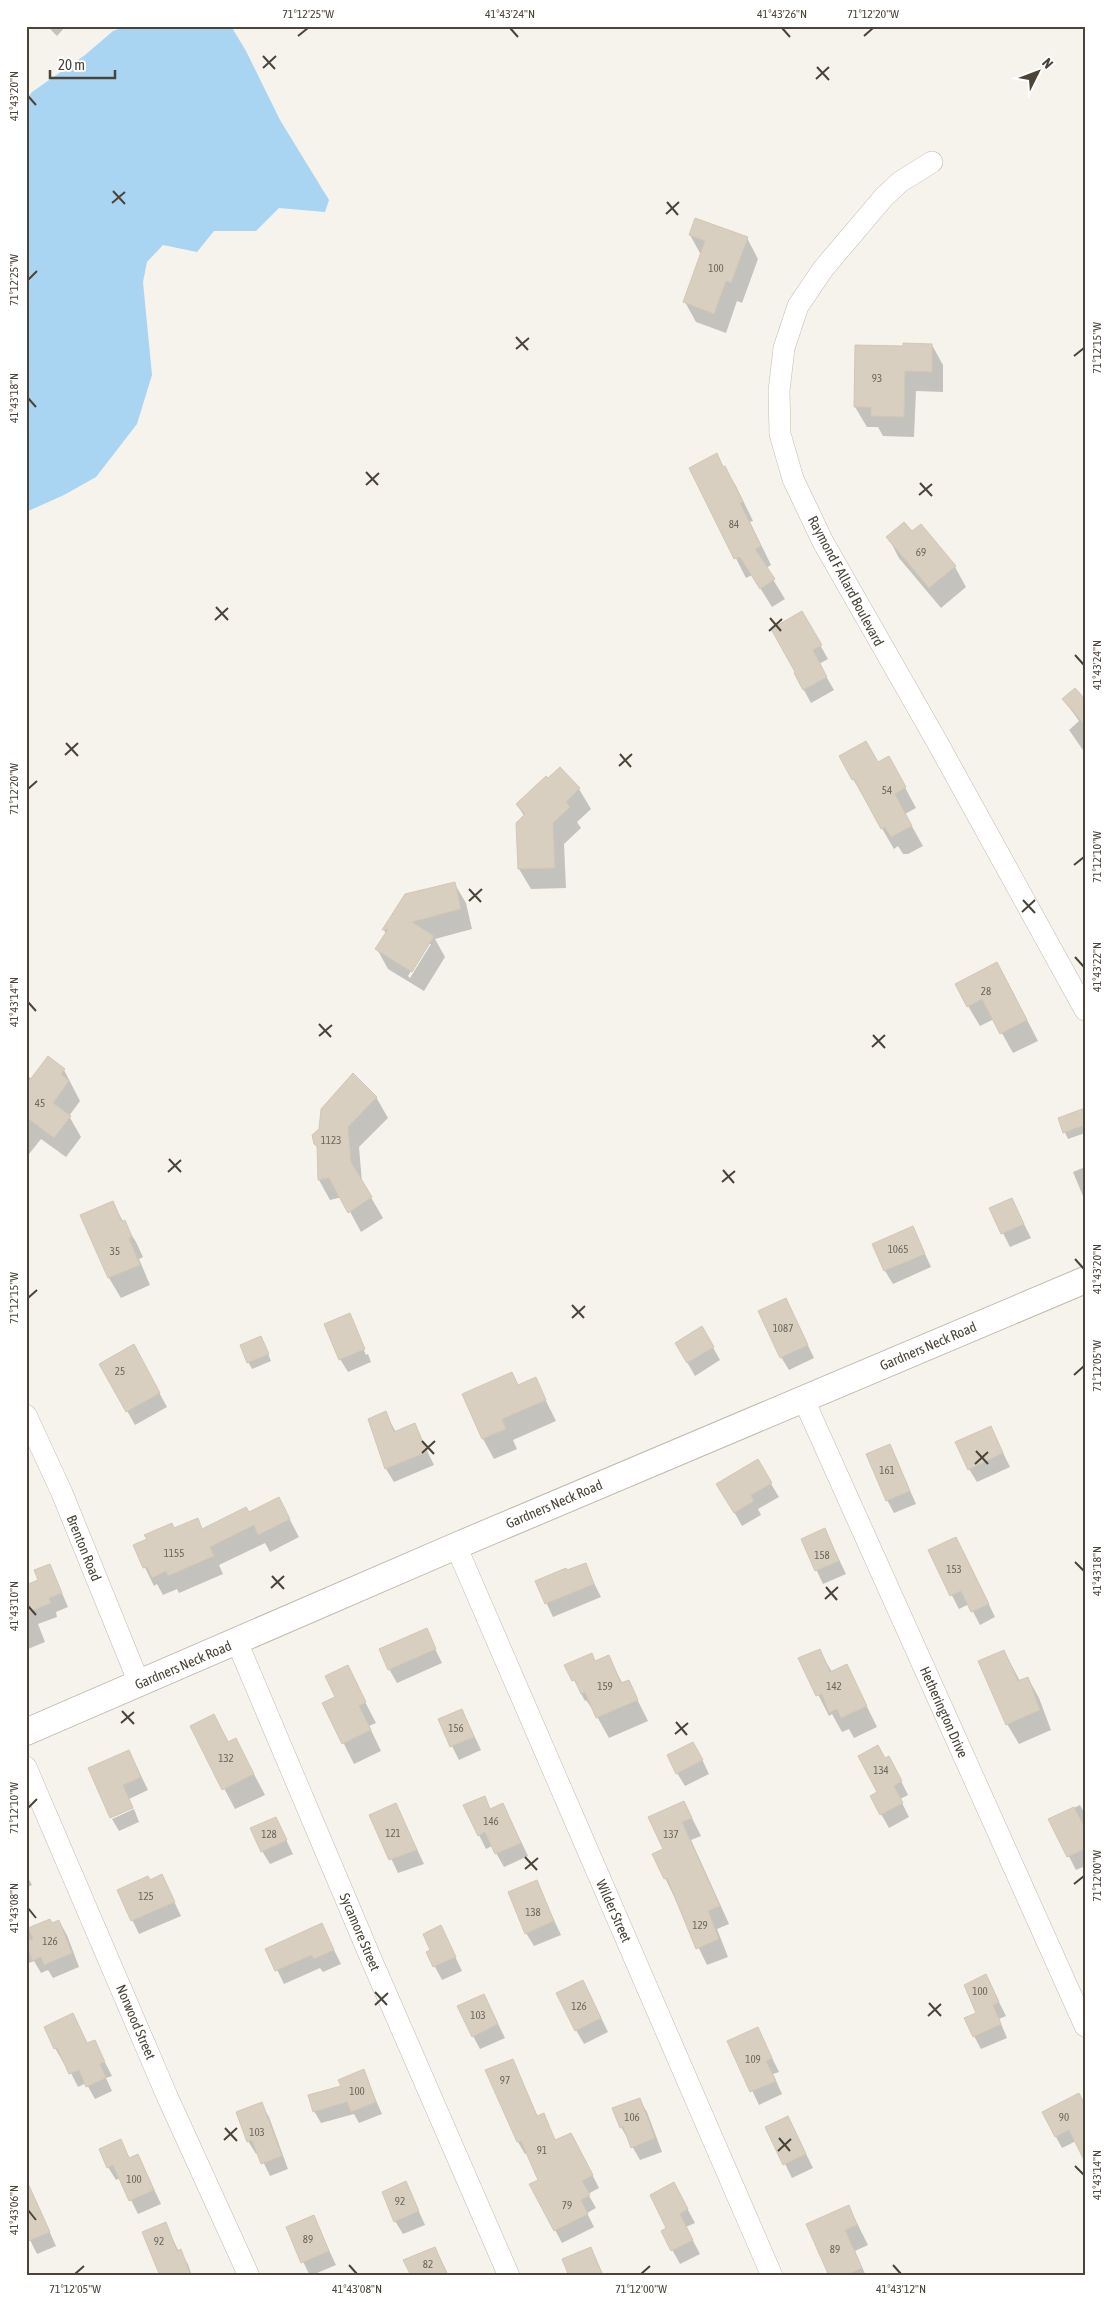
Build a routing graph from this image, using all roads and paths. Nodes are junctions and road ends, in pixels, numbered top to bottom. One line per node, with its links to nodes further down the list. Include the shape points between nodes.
1 (932, 162): 2 (street, Raymond F Allard Boulevard, via 900,182 884,197 823,269 798,306 784,348 779,391 780,434 793,479 823,542)
2 (1085, 1010)
3 (1085, 1280): 4 (street, Gardners Neck Road)
4 (803, 1398): 6 (street, Gardners Neck Road); 11 (street, Hetherington Drive)
5 (26, 1415): 8 (street, Brenton Road, via 62,1493)
6 (456, 1546): 7 (street, Gardners Neck Road); 14 (street, Wilder Street)
7 (237, 1642): 8 (street, Gardners Neck Road); 13 (street, Sycamore Street)
8 (139, 1683): 9 (street, Gardners Neck Road)
9 (26, 1732)
10 (26, 1767): 12 (street, Norwood Street)
11 (1085, 2026)
12 (248, 2276)
13 (509, 2276)
14 (772, 2276)

